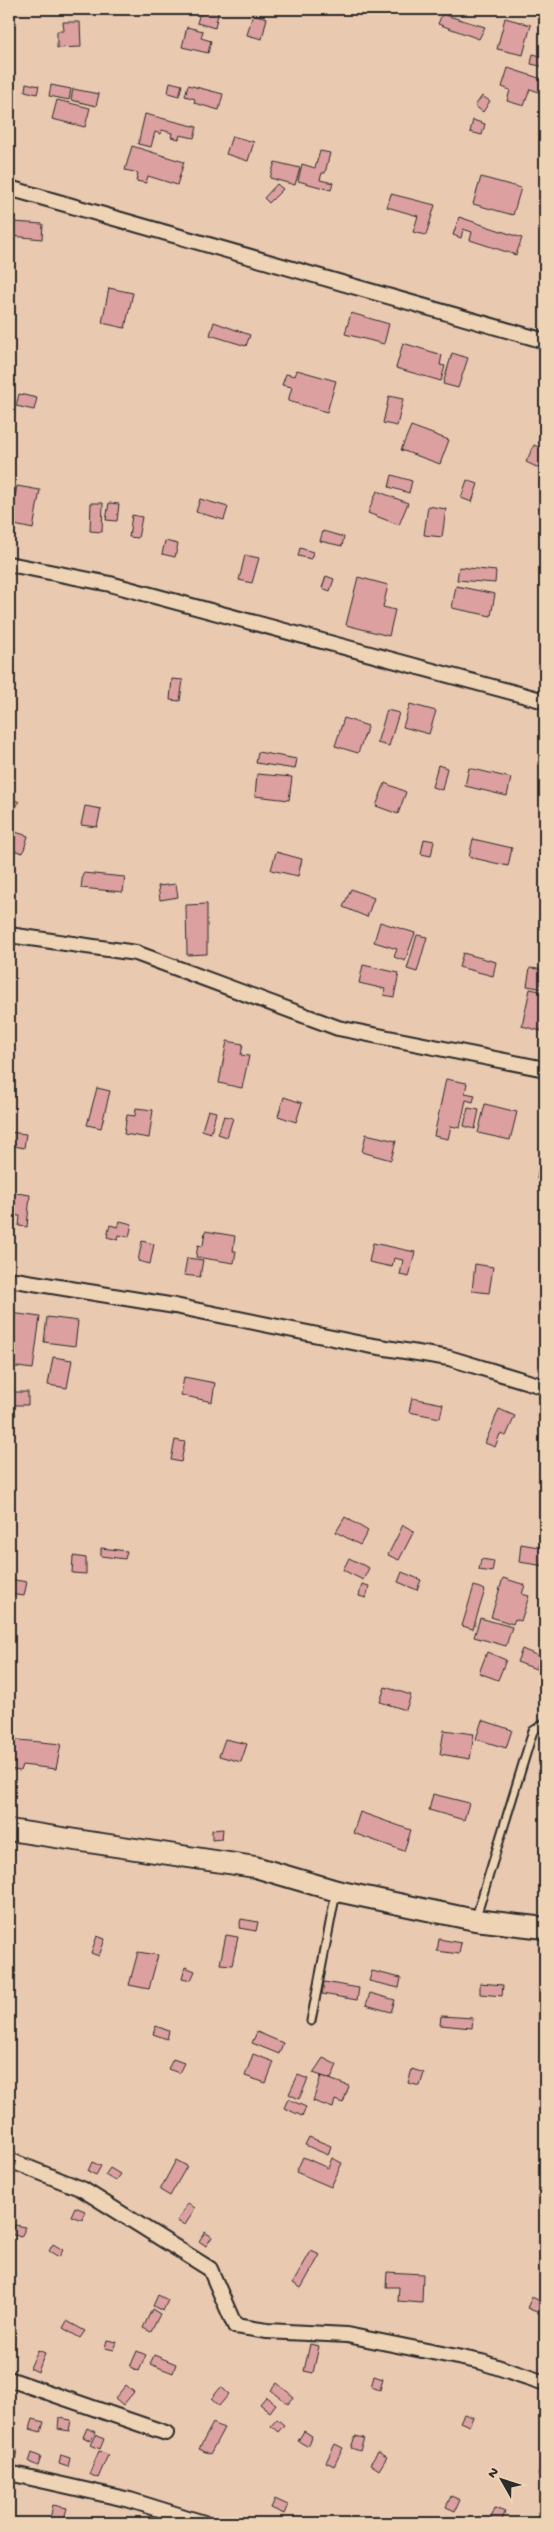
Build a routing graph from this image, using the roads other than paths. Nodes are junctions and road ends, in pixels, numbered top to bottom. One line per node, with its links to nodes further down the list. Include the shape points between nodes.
1 (9, 188): 2 (street)
2 (545, 341)
3 (9, 564): 4 (street, via 110,584)
4 (545, 701)
5 (9, 935): 6 (street, via 136,954 338,1028)
6 (545, 1069)
7 (9, 1279): 8 (street, via 175,1306 367,1345 449,1358)
8 (545, 1387)
9 (545, 1723): 12 (lane, via 533,1731)
10 (9, 1830): 11 (street, via 255,1867)
11 (336, 1890): 12 (street); 14 (lane)
12 (475, 1920): 13 (street)
13 (545, 1928)
14 (311, 2021)
15 (9, 2160): 17 (street, via 82,2189 210,2269 235,2326 347,2335 482,2362)
16 (9, 2379): 18 (street)
17 (545, 2383)
18 (166, 2433)
19 (9, 2473): 20 (street, via 130,2500)
20 (204, 2523)

